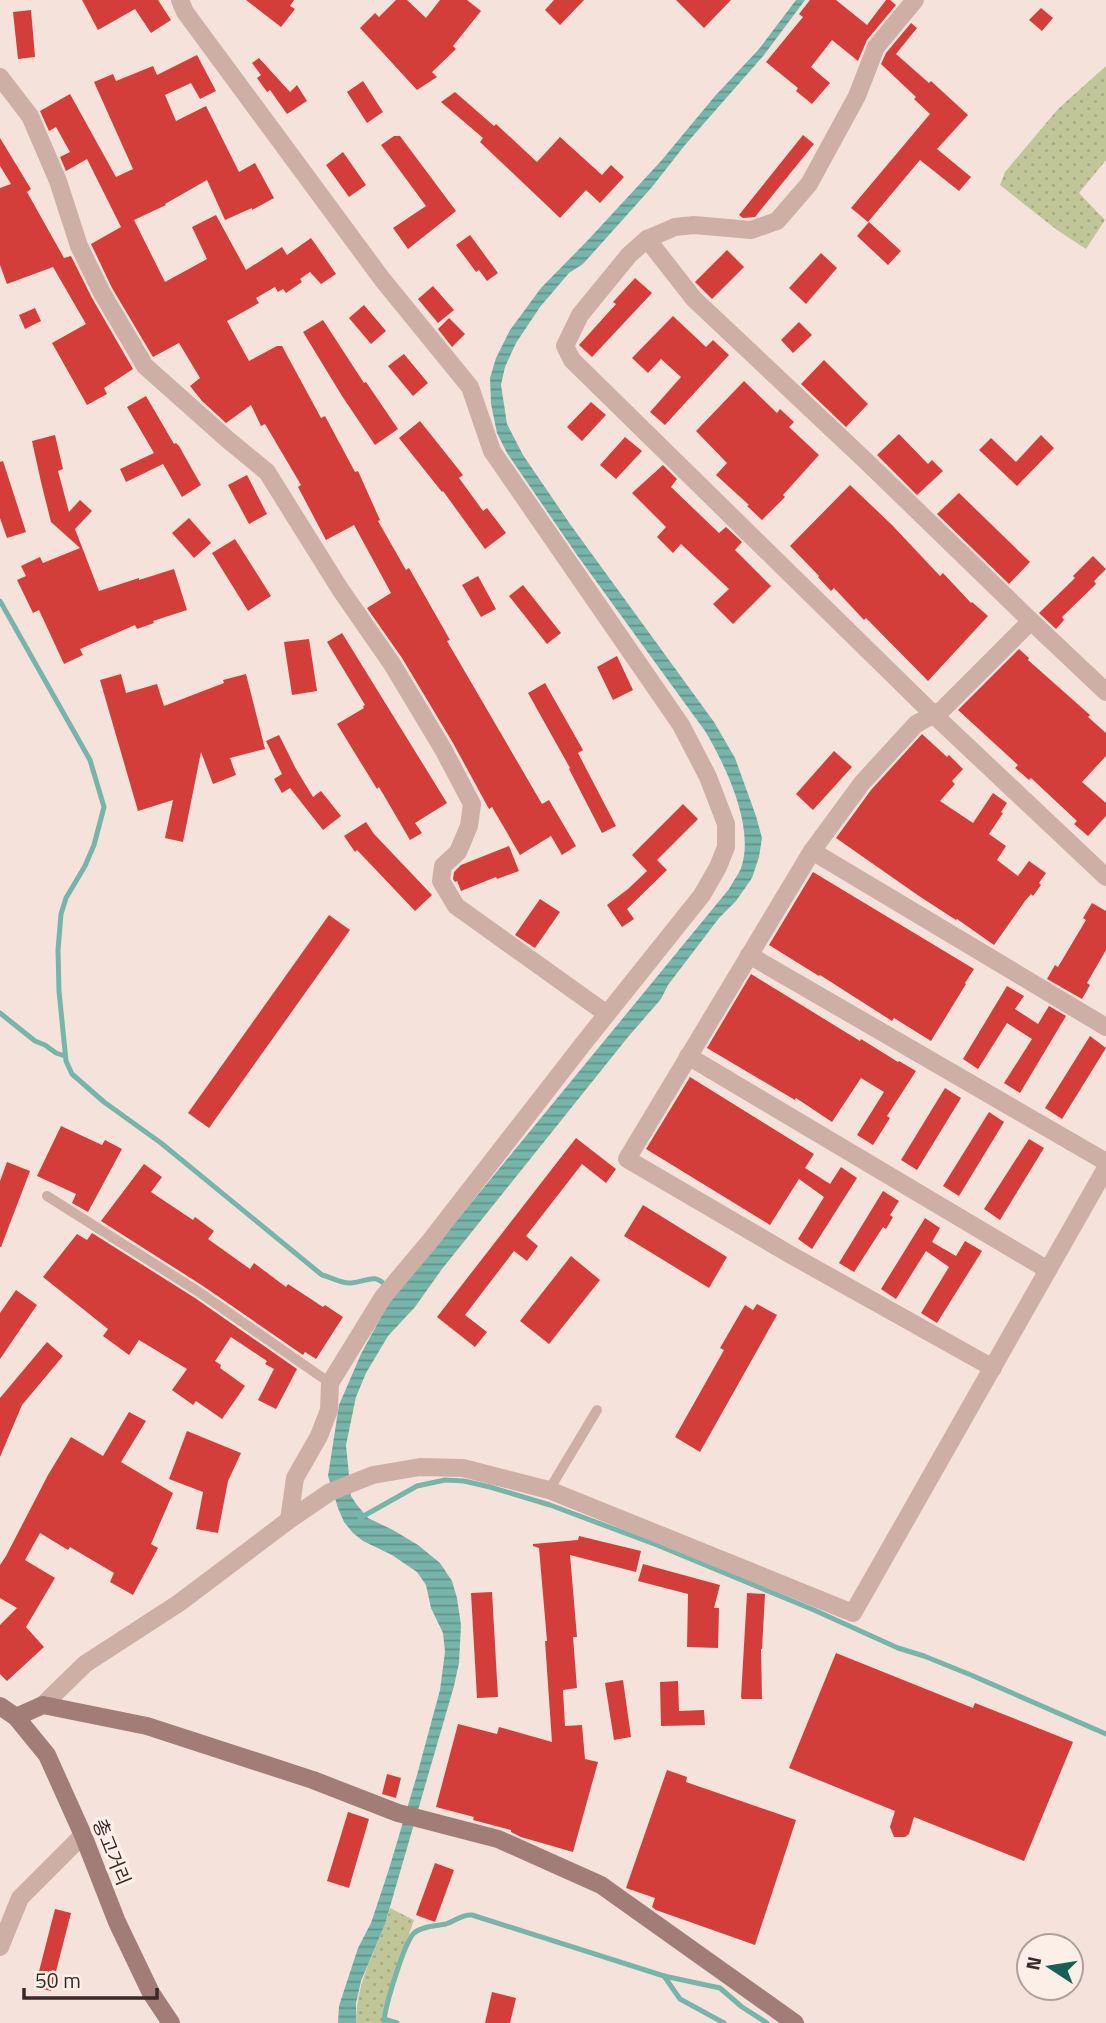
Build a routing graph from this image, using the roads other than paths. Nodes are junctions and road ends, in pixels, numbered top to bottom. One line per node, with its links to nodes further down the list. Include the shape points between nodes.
1 (180, 0): 11 (street, via 382,279 470,387 492,451 681,724 708,777 726,824 726,847 718,867 702,895)
2 (915, 0): 4 (street, via 876,47 857,96 809,184 777,222 751,230 675,227)
3 (0, 77): 11 (street, via 30,117 79,246 145,366 267,472 443,749 472,804 458,852 443,866 440,881 456,906)
4 (647, 239): 5 (street, via 694,299); 7 (street, via 580,316 565,346 572,360)
5 (1031, 621): 6 (street); 7 (street)
6 (1106, 692)
7 (933, 714): 8 (street, via 916,724 862,783); 9 (street)
8 (812, 851): 10 (street); 12 (street)
9 (1106, 877)
10 (749, 955): 13 (street); 14 (street)
11 (607, 1014): 19 (street, via 383,1297)
12 (1106, 1027)
13 (688, 1056): 17 (street); 18 (street, via 626,1159)
14 (1106, 1162)
15 (1106, 1168): 17 (street)
16 (47, 1196): 19 (lane, via 199,1292)
17 (1048, 1270): 18 (street)
18 (993, 1368): 21 (street, via 853,1613)
19 (330, 1383): 22 (street, via 329,1410 295,1478)
20 (597, 1410): 21 (lane)
21 (549, 1490): 22 (street, via 463,1468 420,1467 352,1483)
22 (289, 1520): 23 (street, via 180,1603 85,1664)
23 (43, 1705): 25 (street); 31 (street, via 148,1726 398,1812 498,1839 601,1885)
24 (0, 1706): 25 (street, 총고거리)
25 (16, 1717): 26 (street, 총고거리, via 47,1755)
26 (83, 1835): 27 (street); 30 (street, 총고거리, via 117,1922)
27 (20, 1898): 28 (street); 29 (street)
28 (0, 1908)
29 (0, 1947)
30 (171, 2023)
31 (795, 2023)

